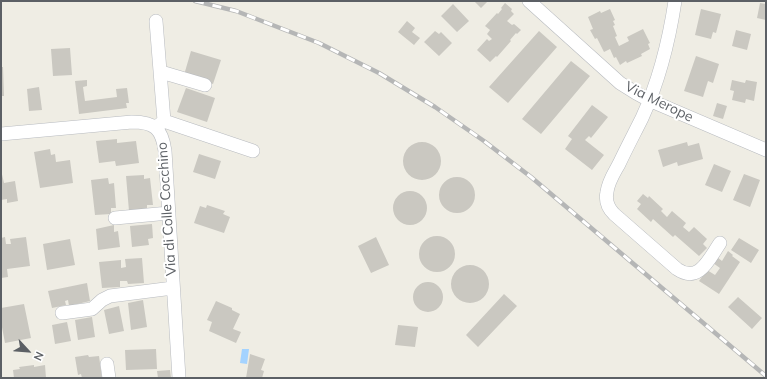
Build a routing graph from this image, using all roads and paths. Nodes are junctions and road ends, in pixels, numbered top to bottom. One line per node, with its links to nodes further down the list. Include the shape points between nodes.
1 (529, 1): 6 (street, Via Merope, via 620,83)
2 (675, 1): 6 (street, via 665,53)
3 (156, 21): 4 (street)
4 (161, 72): 5 (street); 7 (street)
5 (205, 85)
6 (649, 100): 9 (street, Via Merope); 13 (street, via 610,182 606,194 608,206 614,214 685,274 694,274 701,269)
7 (160, 124): 8 (street, Via di Colle Cocchino, via 132,122); 10 (street); 11 (street, Via di Colle Cocchino)
8 (1, 134)
9 (766, 150)
10 (253, 151)
11 (169, 213): 12 (street); 14 (street, Via di Colle Cocchino)
12 (115, 218)
13 (720, 243)
14 (173, 288): 15 (street, via 110,296 92,309); 17 (street, Via di Colle Cocchino)
15 (62, 313)
16 (107, 364): 18 (street)
17 (181, 377)
18 (109, 378)

